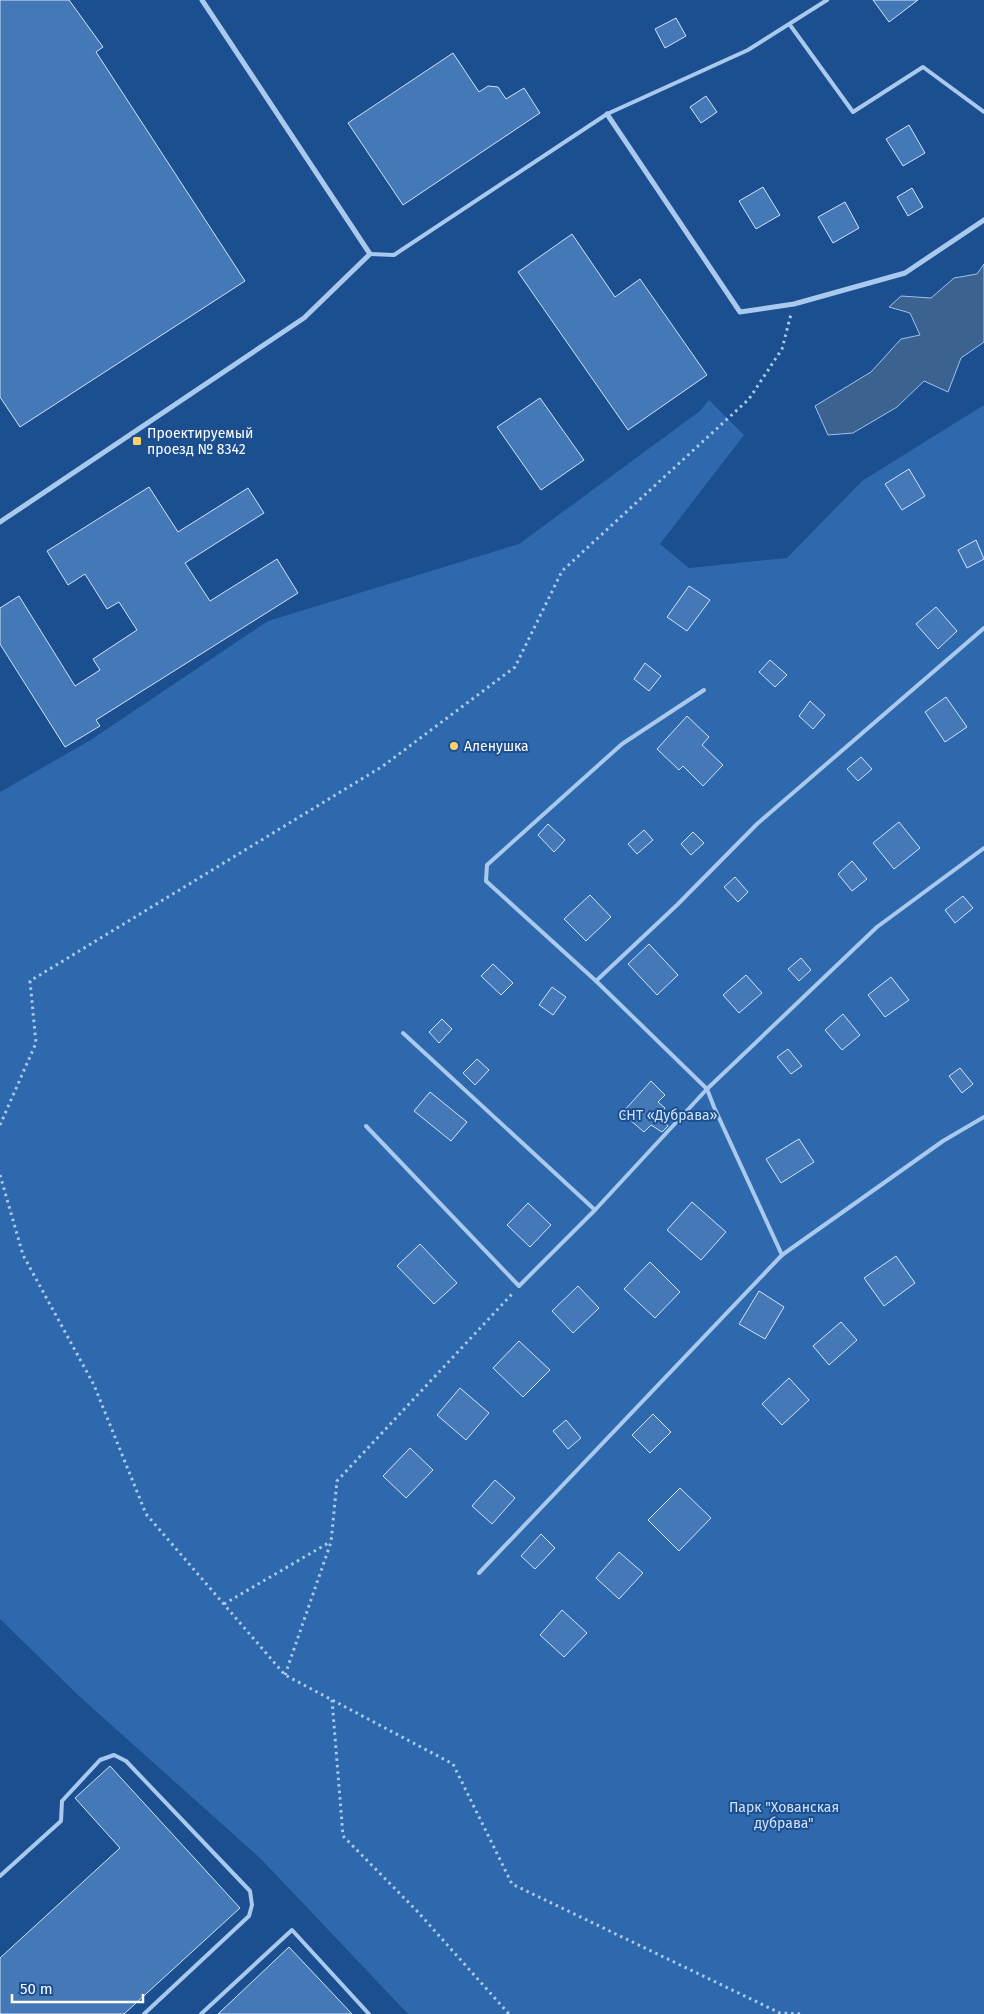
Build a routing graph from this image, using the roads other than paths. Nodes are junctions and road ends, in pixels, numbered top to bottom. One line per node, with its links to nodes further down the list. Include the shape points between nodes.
1 (202, 0): 7 (street)
2 (827, 0): 3 (lane)
3 (790, 25): 4 (lane, via 853,112 923,67); 5 (lane, via 748,50)
4 (984, 112)
5 (607, 114): 6 (street, via 740,312 794,304 905,273); 7 (lane, via 394,255)
6 (984, 220)
7 (370, 254): 8 (street, via 304,318)
8 (0, 522)
9 (984, 628): 12 (lane, via 757,824)
10 (704, 690): 12 (lane, via 622,744 488,865 486,881)
11 (984, 848): 14 (lane, via 877,927)
12 (596, 981): 14 (lane)
13 (403, 1033): 17 (lane)
14 (707, 1089): 17 (lane); 18 (lane)
15 (984, 1117): 18 (lane, via 943,1141)
16 (366, 1126): 17 (lane, via 519,1286)
17 (595, 1210)
18 (782, 1255): 19 (lane)
19 (479, 1573)
20 (0, 1876): 21 (lane, via 61,1821 62,1801 100,1760 114,1755 126,1761 250,1891 252,1905 249,1916)
21 (144, 2014)
22 (201, 2014): 23 (lane, via 292,1930)
23 (369, 2014)

